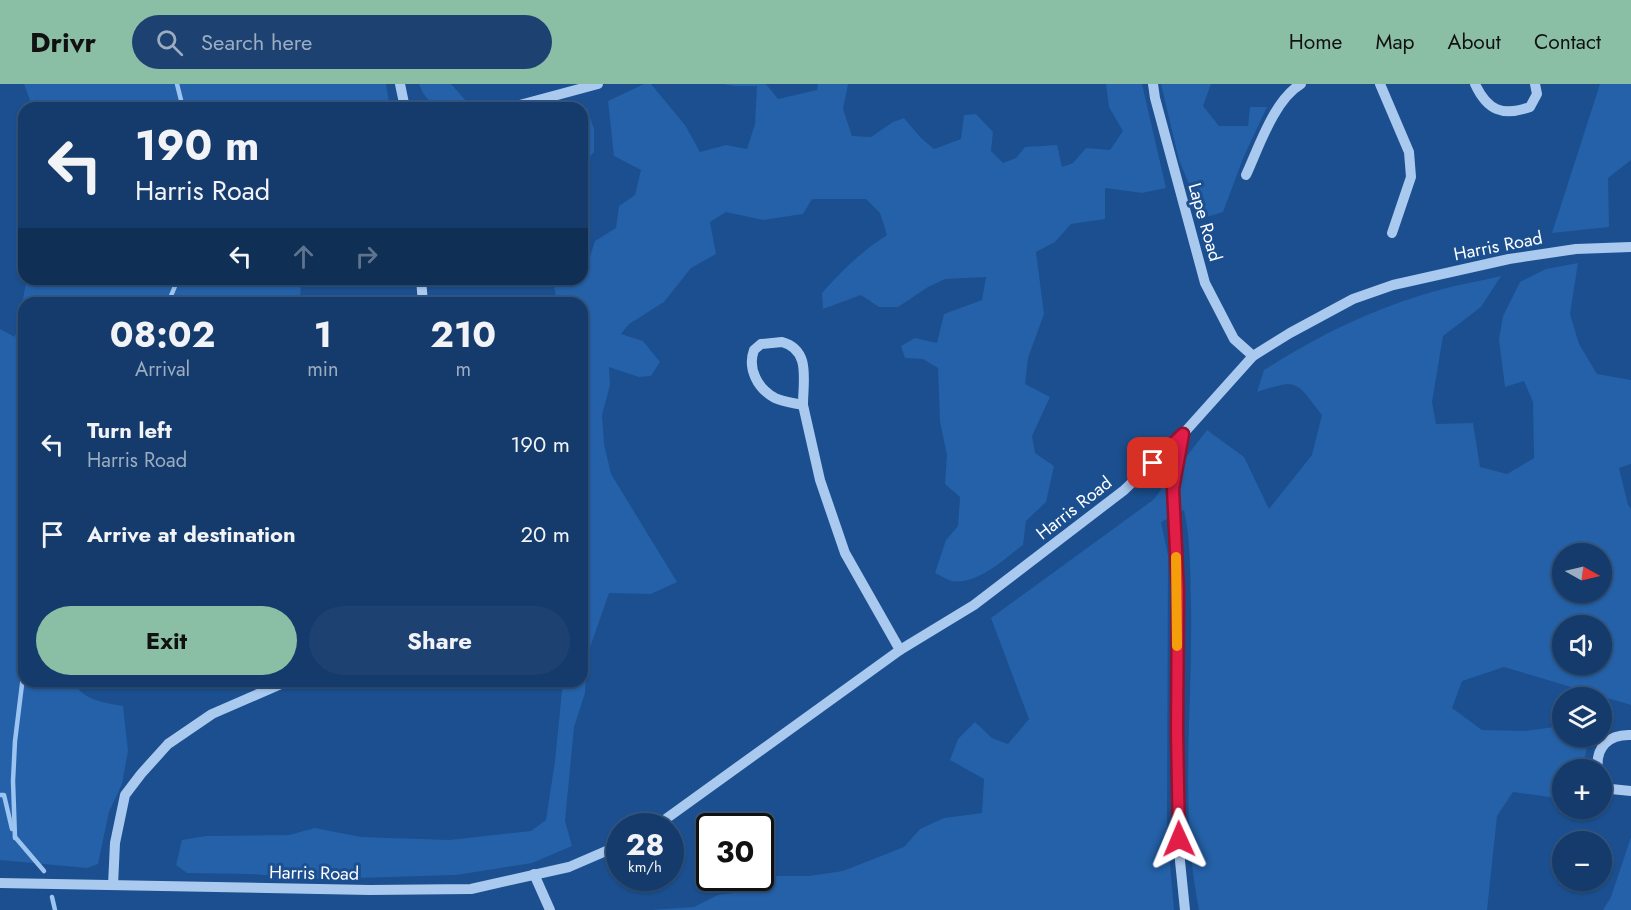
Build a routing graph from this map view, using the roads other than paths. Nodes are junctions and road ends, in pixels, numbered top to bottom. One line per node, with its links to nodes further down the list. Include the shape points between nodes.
1 (400, 84): 8 (street)
2 (598, 84): 9 (street)
3 (1153, 84): 13 (street, Lape Road, via 1205,283 1234,339)
4 (1301, 84): 10 (street, via 1281,102)
5 (1380, 84): 11 (street, via 1409,152 1410,177)
6 (1475, 84): 7 (street, via 1488,104 1499,111 1514,112 1530,107 1537,94)
7 (1535, 84)
8 (404, 102)
9 (531, 102)
10 (1246, 175)
11 (1392, 233)
12 (1631, 247): 13 (street, Harris Road, via 1576,249 1509,259 1393,285 1353,299)
13 (1253, 356): 15 (street, Harris Road)
14 (802, 405): 14 (street, via 801,354 794,345 761,344 752,355 756,380 777,399); 16 (street, via 820,480 845,553)
15 (1183, 434): 16 (street, Harris Road, via 1124,491 974,605); 28 (street, via 1173,489 1178,591 1180,861)
16 (900, 650): 22 (street, Harris Road)
17 (274, 687): 26 (street, via 212,714 168,744 141,774 125,795 115,843)
18 (1631, 735): 19 (street, via 1610,738 1603,744)
19 (1598, 759)
20 (1612, 789): 21 (street)
21 (1631, 791)
22 (674, 813)
23 (606, 851): 24 (street, Harris Road, via 569,867)
24 (534, 874): 26 (street, Harris Road, via 471,889); 27 (street)
25 (0, 883): 26 (street, Harris Road)
26 (113, 885)
27 (550, 910)
28 (1185, 910)

